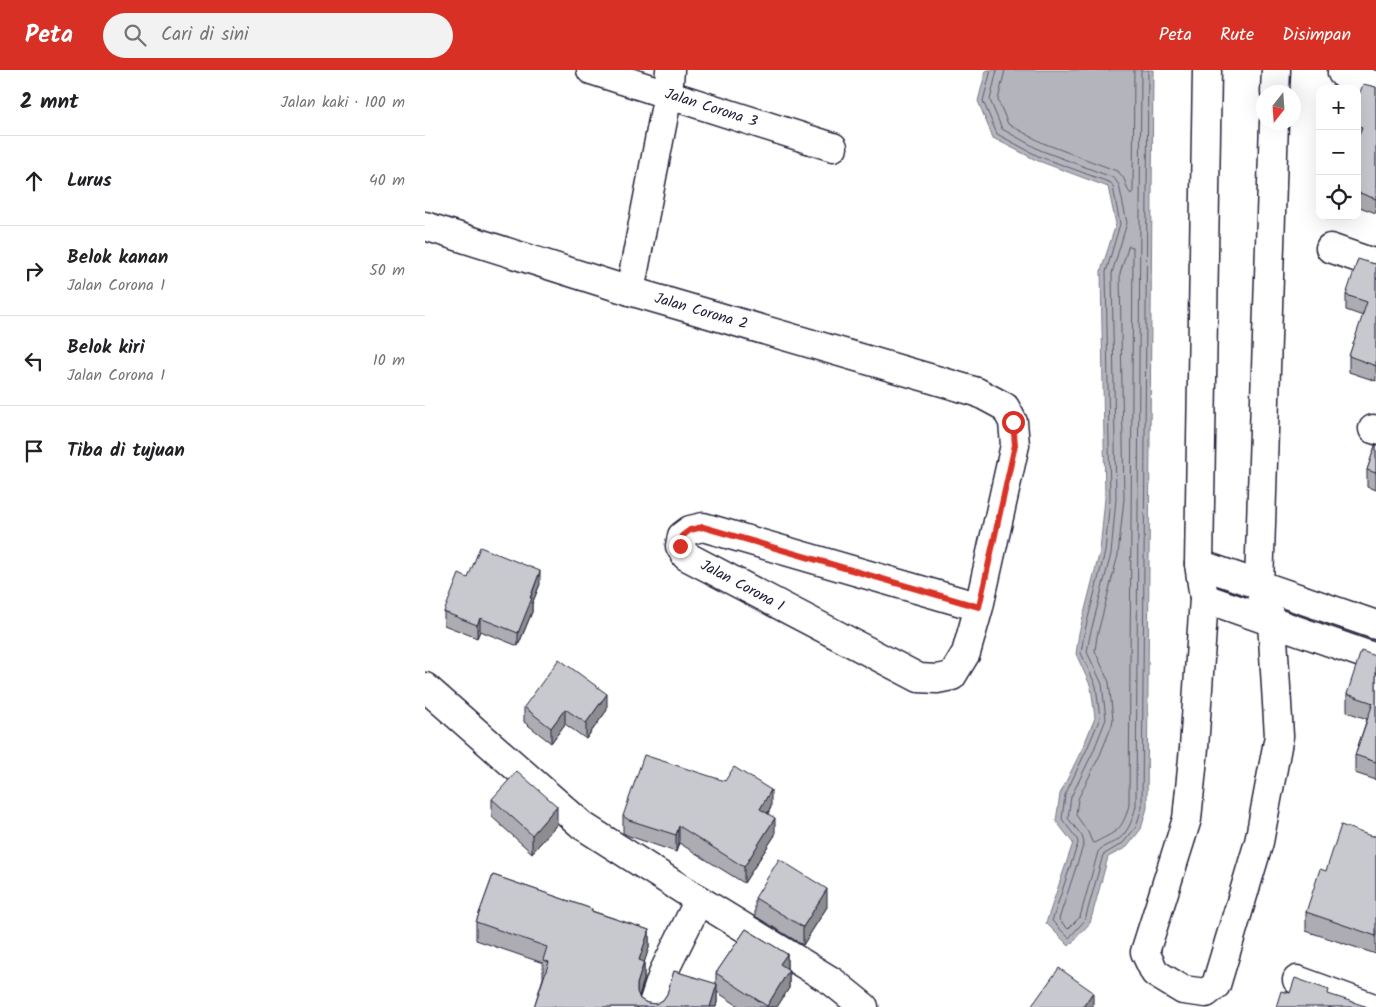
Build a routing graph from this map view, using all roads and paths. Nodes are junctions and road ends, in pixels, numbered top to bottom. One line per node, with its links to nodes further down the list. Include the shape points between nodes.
1 (591, 70): 5 (street, Jalan Corona 3)
2 (1207, 70): 14 (street)
3 (1276, 70): 6 (street)
4 (1342, 73): 7 (street)
5 (669, 82): 9 (street, Jalan Corona 3); 13 (street)
6 (1275, 85)
7 (1376, 86)
8 (1274, 130): 15 (street)
9 (833, 147)
10 (425, 226): 13 (street, Jalan Corona 2)
11 (1330, 248): 12 (street)
12 (1376, 264)
13 (630, 291): 17 (street, Jalan Corona 2, via 977,392 1005,408 1013,422 1015,445)
14 (1199, 564): 15 (street); 16 (street)
15 (1259, 585): 18 (street); 19 (street)
16 (1204, 598): 18 (street); 18 (street, via 1187,819 1145,952 1155,973 1183,990 1206,992 1216,985 1259,842 1279,736)
17 (979, 607): 17 (street, Jalan Corona 1, via 966,653 952,676 919,678 686,556 680,546 682,536 703,527)
18 (1272, 622): 20 (street)
19 (1376, 625)
20 (1376, 658)
21 (425, 687): 22 (street, via 583,826)
22 (699, 900): 24 (street, via 663,971); 25 (street, via 833,982)
23 (1297, 980): 26 (street)
24 (652, 1007)
25 (865, 1007)
26 (1371, 1007)

